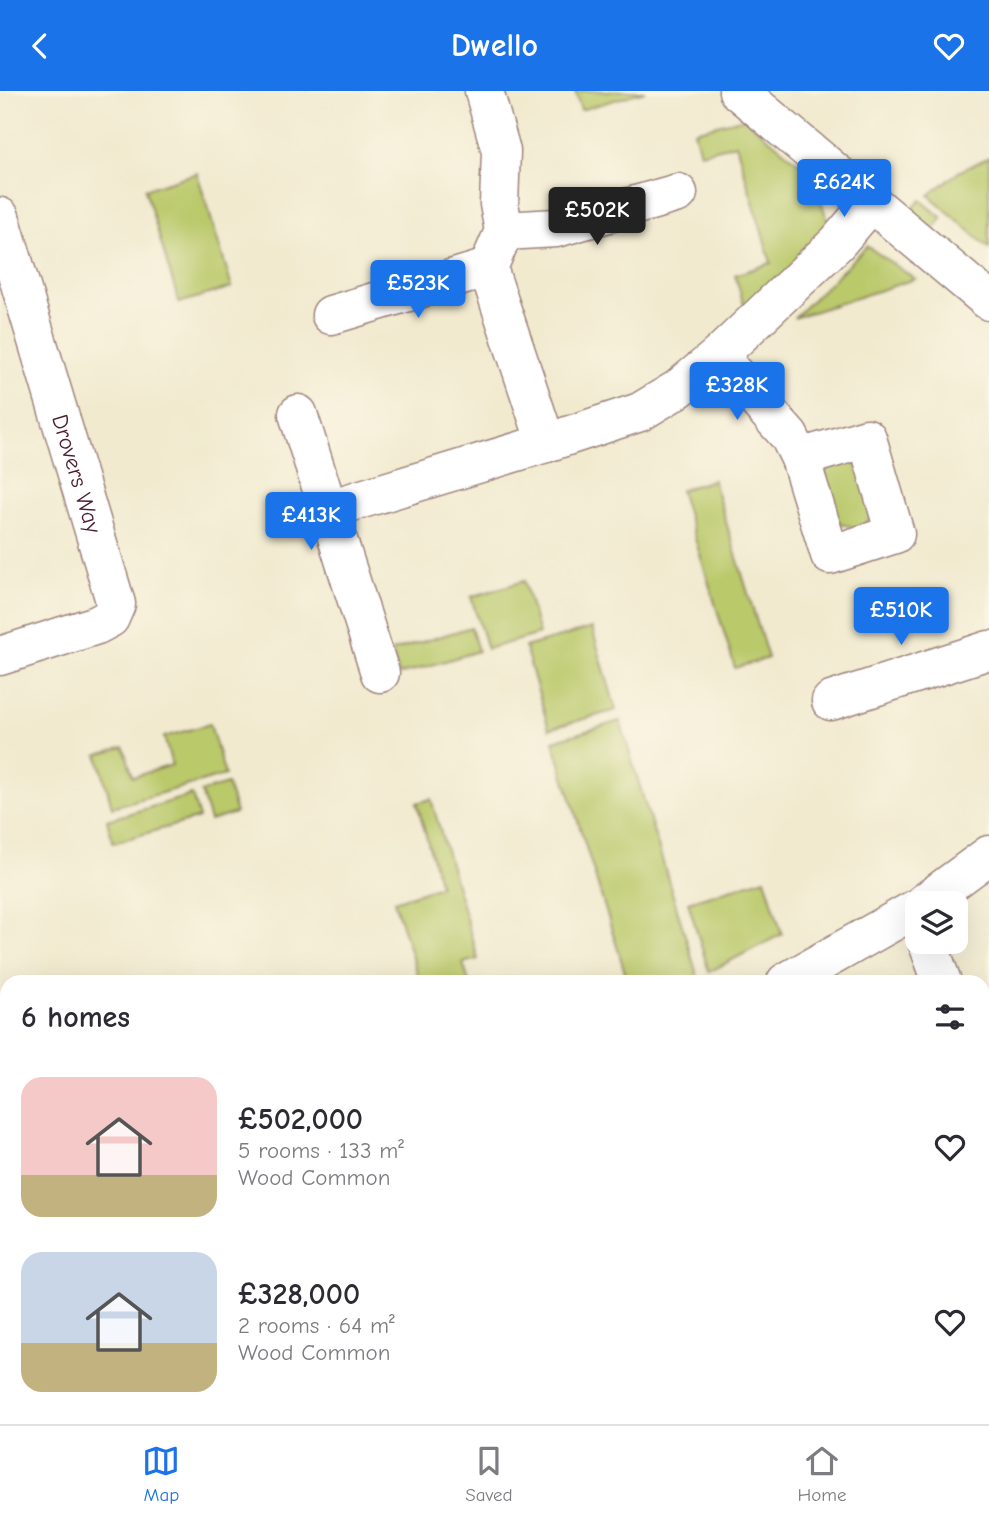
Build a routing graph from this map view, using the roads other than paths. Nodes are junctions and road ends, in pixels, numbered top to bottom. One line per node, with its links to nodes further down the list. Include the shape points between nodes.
1 (484, 91): 6 (street, via 501,151 499,204)
2 (738, 91): 4 (street)
3 (678, 193): 6 (street, via 556,228)
4 (871, 203): 8 (street); 10 (street, via 837,243)
5 (0, 217): 16 (street, Drovers Way, via 116,604 110,618 97,625)
6 (504, 231): 7 (street)
7 (488, 268): 9 (street); 12 (street)
8 (989, 301)
9 (331, 315)
10 (718, 356): 12 (street, via 640,412); 13 (street, via 789,436)
11 (298, 414): 14 (street)
12 (546, 443): 14 (street)
13 (800, 458)
14 (329, 509): 17 (street)
15 (989, 650): 18 (street)
16 (0, 656)
17 (380, 673)
18 (831, 701)
19 (989, 855): 20 (street)
20 (948, 891)
21 (905, 922): 23 (street)
22 (933, 954): 24 (street)
23 (800, 975)
24 (940, 975)

